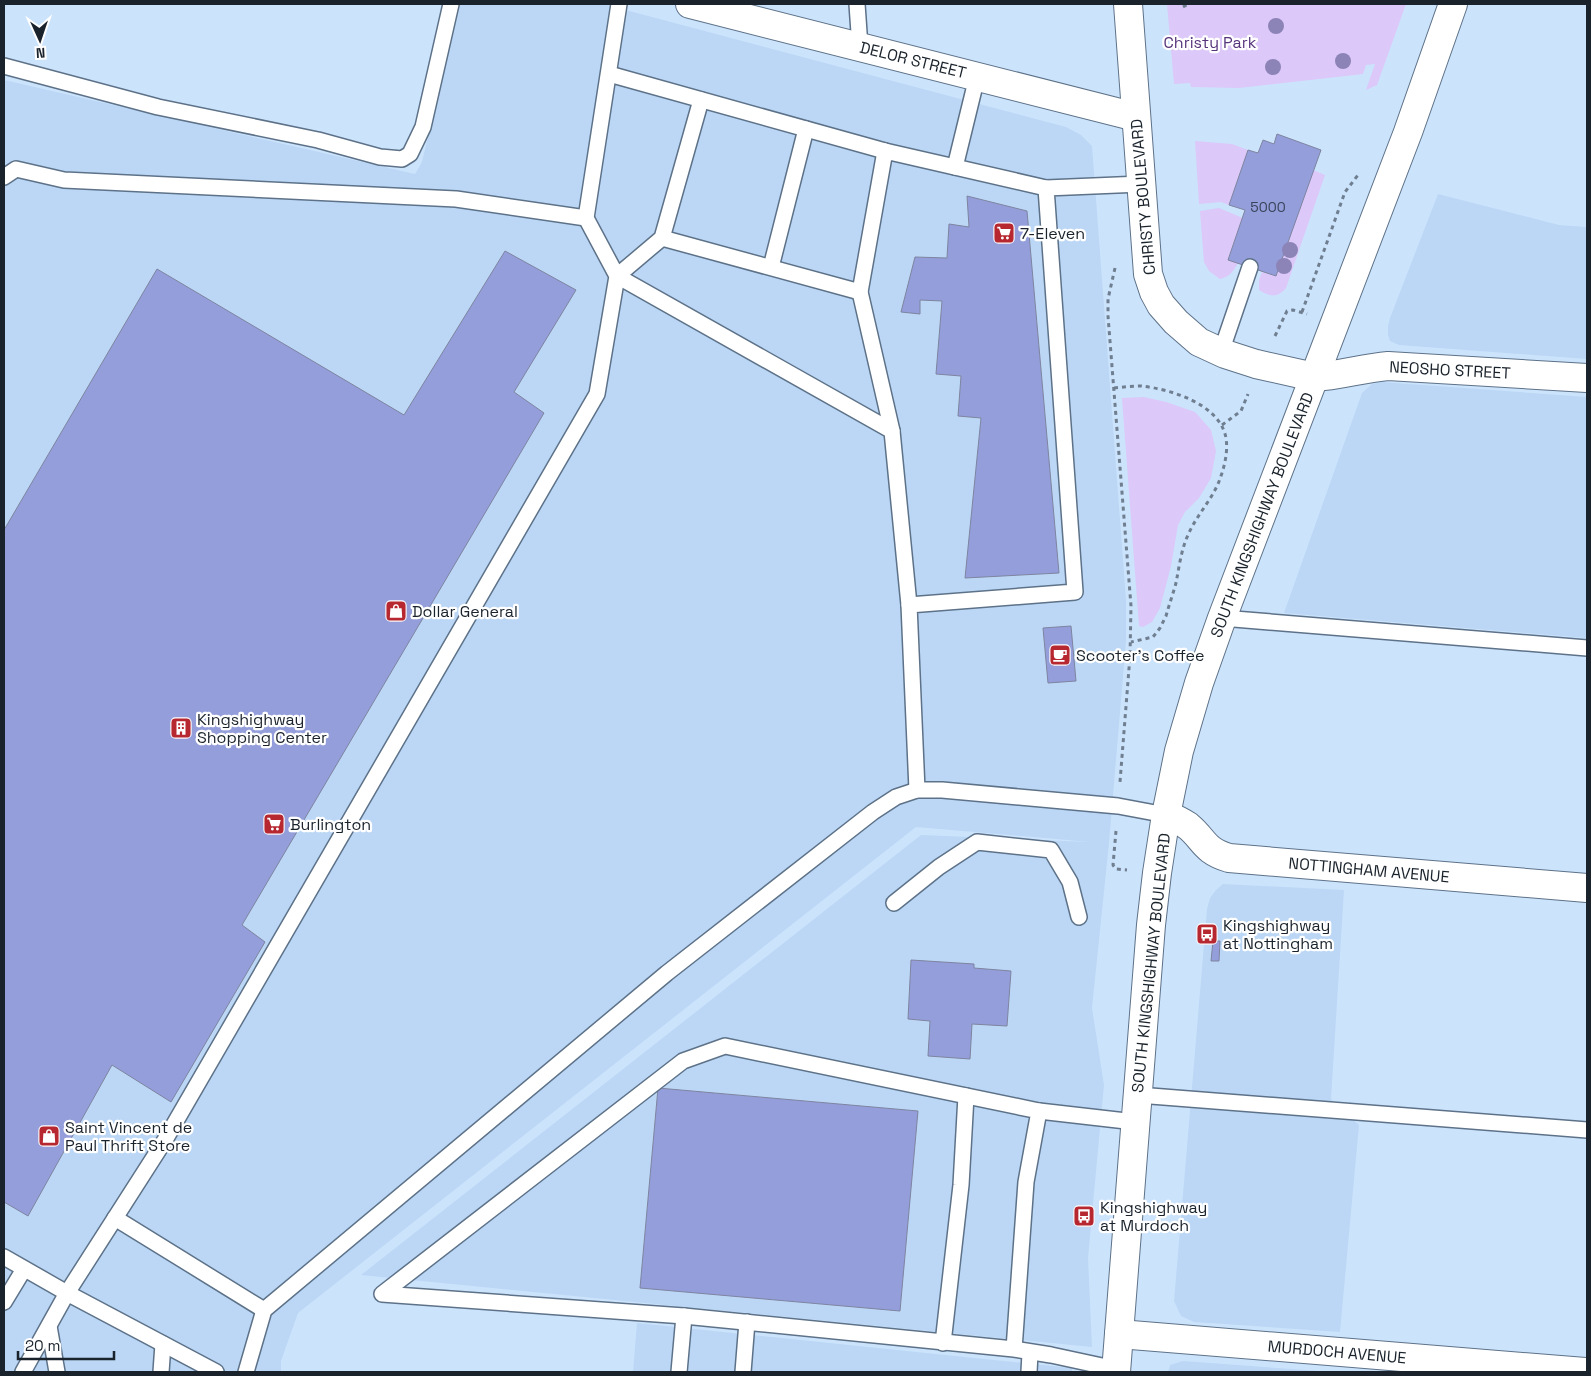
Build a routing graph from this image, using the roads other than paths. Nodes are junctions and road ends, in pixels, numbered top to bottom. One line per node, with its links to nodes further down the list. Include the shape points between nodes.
1 (451, 4): 8 (lane, via 423,127 410,154 402,159 158,107)
2 (619, 4): 9 (lane)
3 (690, 4): 7 (street, DELOR STREET)
4 (857, 4): 7 (lane)
5 (1128, 4): 12 (street, CHRISTY BOULEVARD)
6 (1454, 4): 26 (street, SOUTH KINGSHIGHWAY BOULEVARD)
7 (860, 47): 10 (street, DELOR STREET)
8 (4, 66)
9 (608, 74): 11 (lane); 19 (lane)
10 (977, 77): 12 (street, DELOR STREET); 15 (lane)
11 (701, 100): 13 (lane); 20 (lane)
12 (1136, 118): 17 (street, CHRISTY BOULEVARD)
13 (806, 129): 14 (lane); 21 (lane)
14 (885, 151): 15 (lane); 24 (lane)
15 (955, 167): 18 (lane)
16 (8, 168): 19 (lane, via 64,180 456,199)
17 (1141, 184): 18 (lane); 25 (street, CHRISTY BOULEVARD, via 1148,274 1154,292 1176,322 1199,342)
18 (1046, 188): 29 (lane, via 1075,592)
19 (586, 218): 23 (lane)
20 (662, 238): 21 (lane); 23 (lane)
21 (771, 267): 24 (lane)
22 (1250, 268): 25 (lane)
23 (617, 276): 28 (lane); 41 (lane, via 597,394 165,1140)
24 (860, 292): 28 (lane)
25 (1221, 352): 26 (street, CHRISTY BOULEVARD)
26 (1314, 377): 27 (street, NEOSHO STREET, via 1388,366); 30 (street, SOUTH KINGSHIGHWAY BOULEVARD)
27 (1587, 378)
28 (892, 431): 29 (lane)
29 (909, 605): 32 (lane)
30 (1222, 618): 31 (lane); 33 (street, SOUTH KINGSHIGHWAY BOULEVARD, via 1186,726)
31 (1587, 648)
32 (917, 790): 33 (lane, via 974,792 1118,806); 46 (lane, via 896,797 873,812 667,973)
33 (1166, 815): 34 (street, NOTTINGHAM AVENUE, via 1190,827 1204,845 1229,858); 38 (street, SOUTH KINGSHIGHWAY BOULEVARD, via 1151,925)
34 (1587, 888)
35 (894, 903): 36 (lane, via 977,842 1051,850 1070,882)
36 (1079, 917)
37 (966, 1096): 39 (lane); 47 (lane, via 725,1046 683,1061 382,1294); 51 (lane, via 961,1185)
38 (1137, 1108): 39 (lane); 40 (lane); 50 (street, SOUTH KINGSHIGHWAY BOULEVARD)
39 (1039, 1111): 53 (lane, via 1026,1182)
40 (1587, 1130)
41 (115, 1218): 44 (lane); 46 (lane)
42 (4, 1257): 43 (lane)
43 (24, 1269): 44 (lane); 45 (lane)
44 (67, 1294): 49 (lane); 52 (lane)
45 (4, 1302)
46 (264, 1310): 60 (lane)
47 (684, 1316): 48 (lane); 61 (lane)
48 (747, 1322): 51 (lane); 62 (lane)
49 (49, 1326): 56 (lane); 57 (lane)
50 (1119, 1334): 55 (street, SOUTH KINGSHIGHWAY BOULEVARD); 64 (street, MURDOCH AVENUE)
51 (943, 1343): 53 (lane)
52 (163, 1344): 58 (lane); 59 (lane)
53 (1014, 1349): 54 (lane)
54 (1030, 1353): 55 (lane); 63 (lane)
55 (1116, 1370)
56 (23, 1372)
57 (57, 1372)
58 (161, 1372)
59 (216, 1372)
60 (246, 1372)
61 (679, 1372)
62 (743, 1372)
63 (1029, 1372)
64 (1585, 1372)

